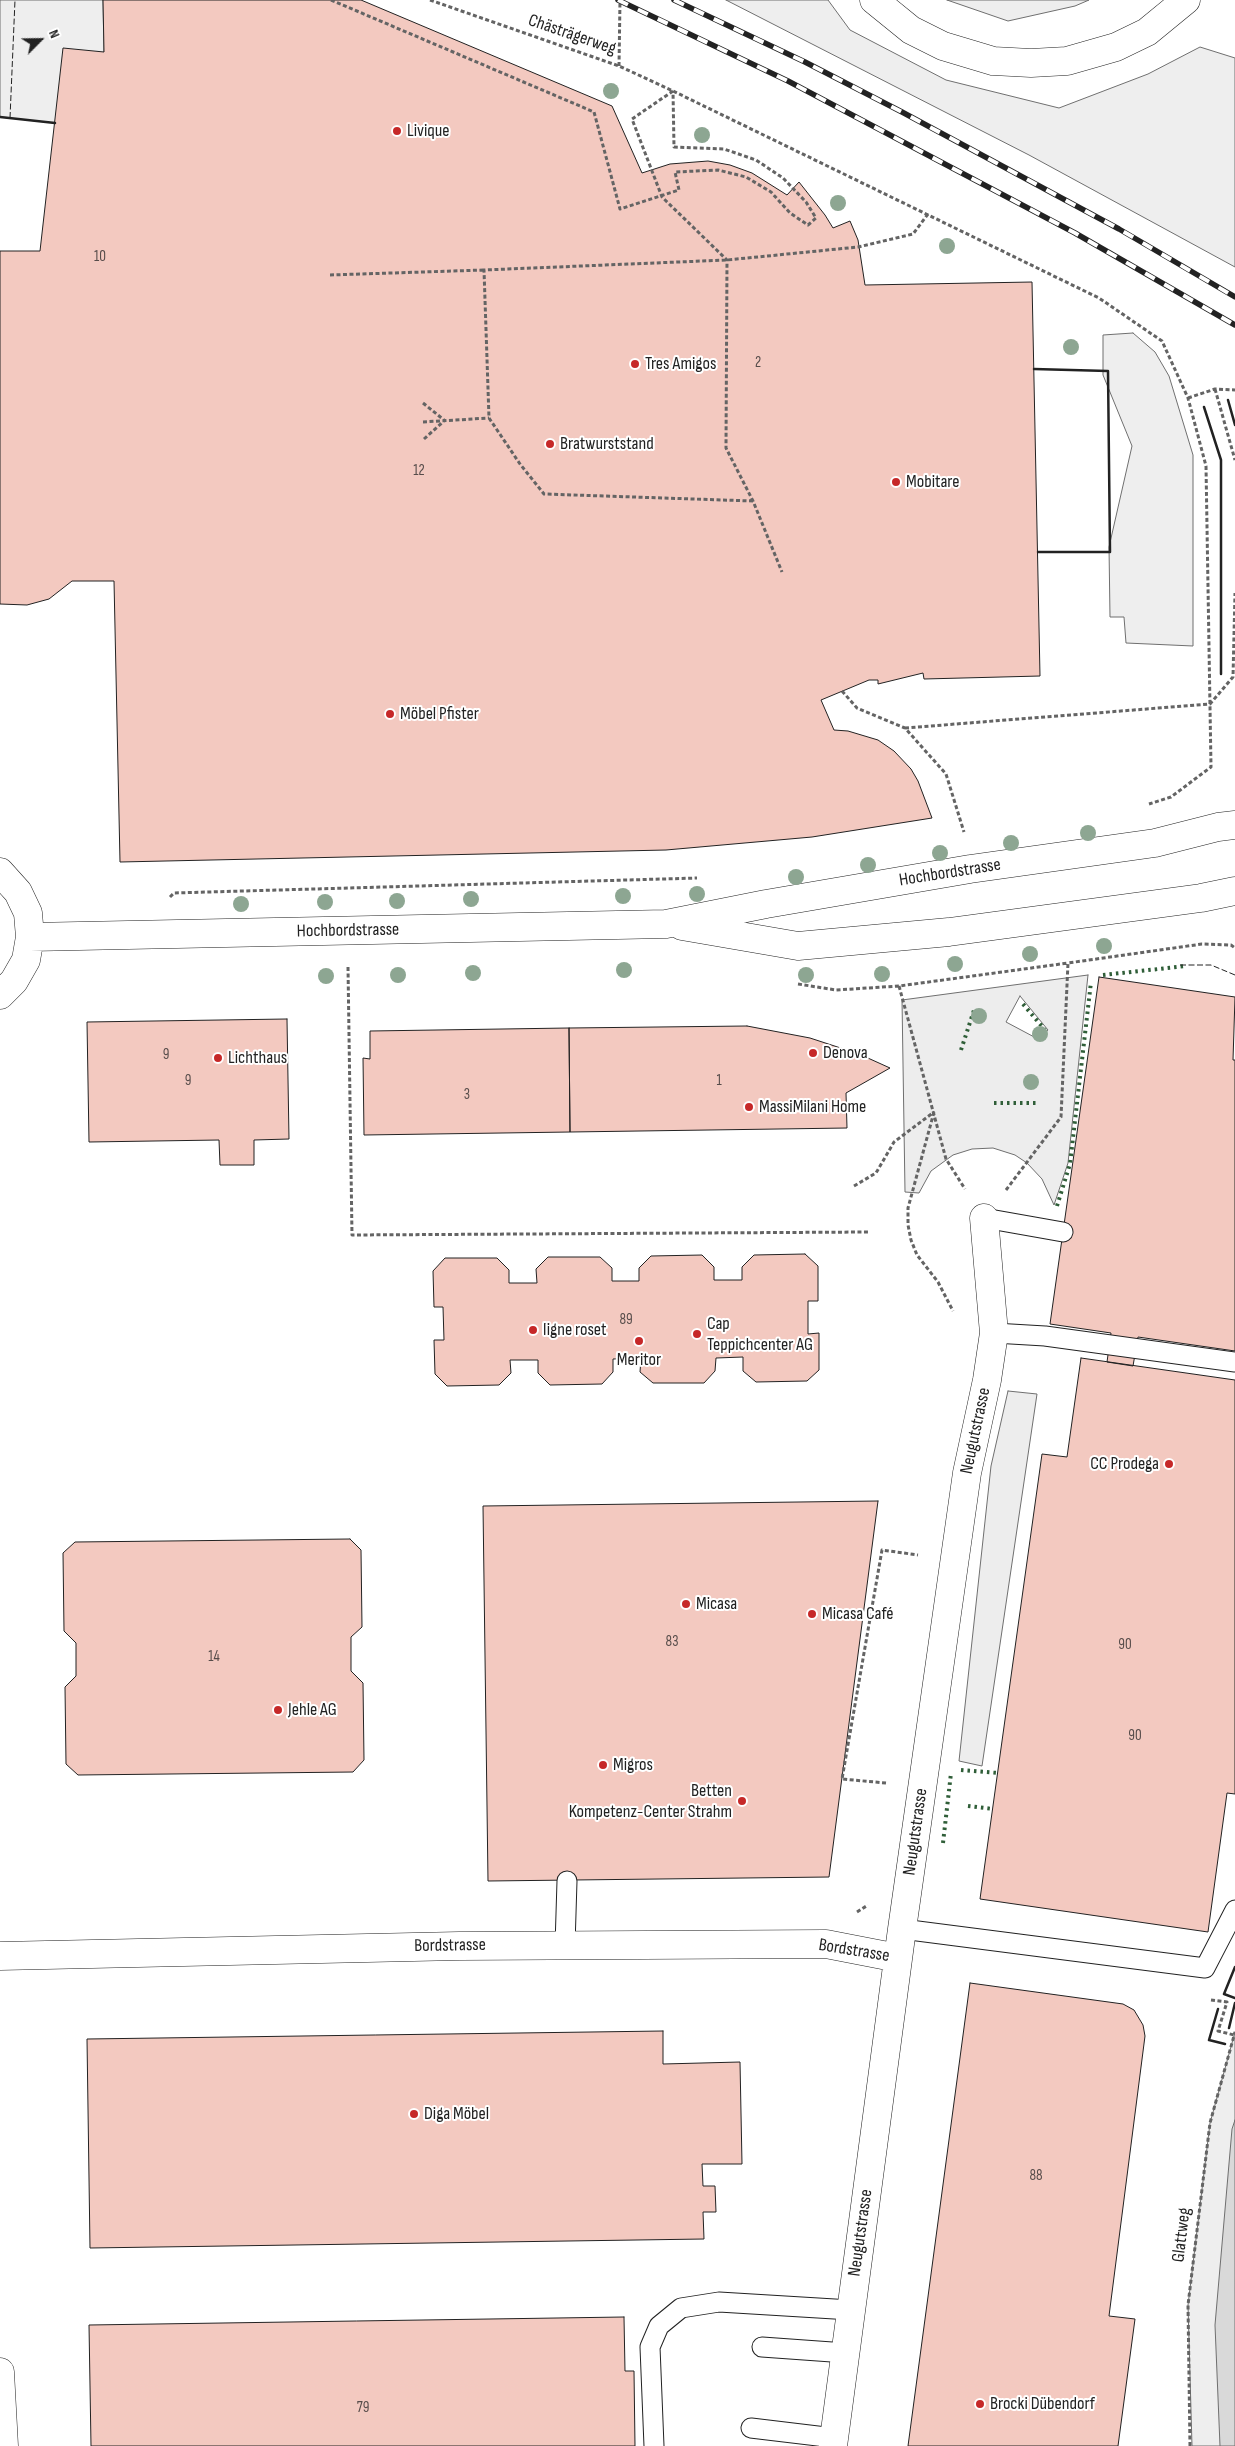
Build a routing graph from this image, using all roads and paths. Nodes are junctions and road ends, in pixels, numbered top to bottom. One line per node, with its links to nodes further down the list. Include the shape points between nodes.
1 (331, 0): 8 (path, via 594,112 620,209)
2 (430, 0): 6 (path, Chästrägerweg)
3 (620, 0): 6 (path)
4 (874, 0): 5 (main road, via 911,30 943,46 993,61 1031,63 1067,61 1116,47 1147,32)
5 (1186, 0)
6 (619, 66): 7 (path, Chästrägerweg)
7 (673, 91): 8 (path, via 632,119); 8 (path, via 674,147 724,149 756,160 783,178 816,218 808,225 790,213 771,192 746,177 718,170 675,172 679,190); 9 (path, Chästrägerweg)
8 (662, 197): 10 (path)
9 (928, 214): 10 (path, via 913,234 858,247); 15 (path, Chästrägerweg, via 1099,298 1162,341)
10 (727, 260): 11 (path); 22 (path, via 726,448)
11 (484, 270): 12 (path); 17 (path)
12 (330, 275)
13 (1215, 389): 14 (path); 15 (path); 21 (path)
14 (1235, 390)
15 (1188, 398): 26 (path, Chästrägerweg, via 1206,466)
16 (423, 403): 18 (path)
17 (489, 418): 18 (path); 22 (path, via 544,494)
18 (444, 420): 19 (path); 20 (path)
19 (424, 422)
20 (424, 439)
21 (1235, 460)
22 (753, 500): 23 (path)
23 (782, 572)
24 (1235, 593): 26 (path, via 1233,677)
25 (842, 691): 27 (path, via 857,708)
26 (1210, 704): 27 (path); 28 (path, Chästrägerweg)
27 (905, 728): 30 (path, via 946,774 964,832)
28 (1211, 767)
29 (1229, 820): 30 (main road, Hochbordstrasse, via 1155,843)
30 (970, 869): 33 (main road, Hochbordstrasse)
31 (0, 872): 34 (main road, via 18,892 28,913)
32 (1232, 895): 33 (main road, Hochbordstrasse, via 949,932 798,946)
33 (666, 924): 34 (main road, Hochbordstrasse)
34 (30, 937): 38 (main road, via 26,960 14,981)
35 (1235, 948): 42 (path, via 1232,945 1202,944 1068,963 1061,1117)
36 (348, 967): 43 (path, via 352,1235)
37 (899, 986): 39 (path)
38 (0, 995)
39 (934, 1112): 40 (path, via 904,1132 894,1142 876,1173); 41 (path); 42 (path, via 946,1159)
40 (854, 1186)
41 (912, 1193)
42 (984, 1218): 44 (lane); 45 (main road, Neugutstrasse)
43 (869, 1232)
44 (1063, 1232)
45 (994, 1333): 46 (lane, via 1046,1336); 51 (main road, Neugutstrasse, via 967,1473)
46 (1235, 1362)
47 (924, 1556): 48 (path, via 882,1550 842,1779)
48 (892, 1783)
49 (567, 1881): 52 (lane)
50 (1235, 1910): 51 (lane, via 1206,1968)
51 (902, 1929): 54 (main road, Neugutstrasse)
52 (566, 1946): 53 (main road, Bordstrasse); 54 (main road, Bordstrasse, via 826,1944)
53 (0, 1956)
54 (898, 1958): 57 (main road, Neugutstrasse)
55 (1227, 2002): 56 (path, via 1218,2031)
56 (1234, 2033): 65 (path, Glattweg, via 1210,2123 1188,2305)
57 (851, 2310): 59 (main road, Neugutstrasse); 64 (lane, via 719,2302 681,2308 659,2326 650,2347)
58 (762, 2347): 59 (lane)
59 (846, 2353): 63 (main road, Neugutstrasse)
60 (0, 2372): 62 (main road)
61 (751, 2428): 63 (lane)
62 (3, 2442)
63 (834, 2442)
64 (654, 2446)
65 (1190, 2446)

